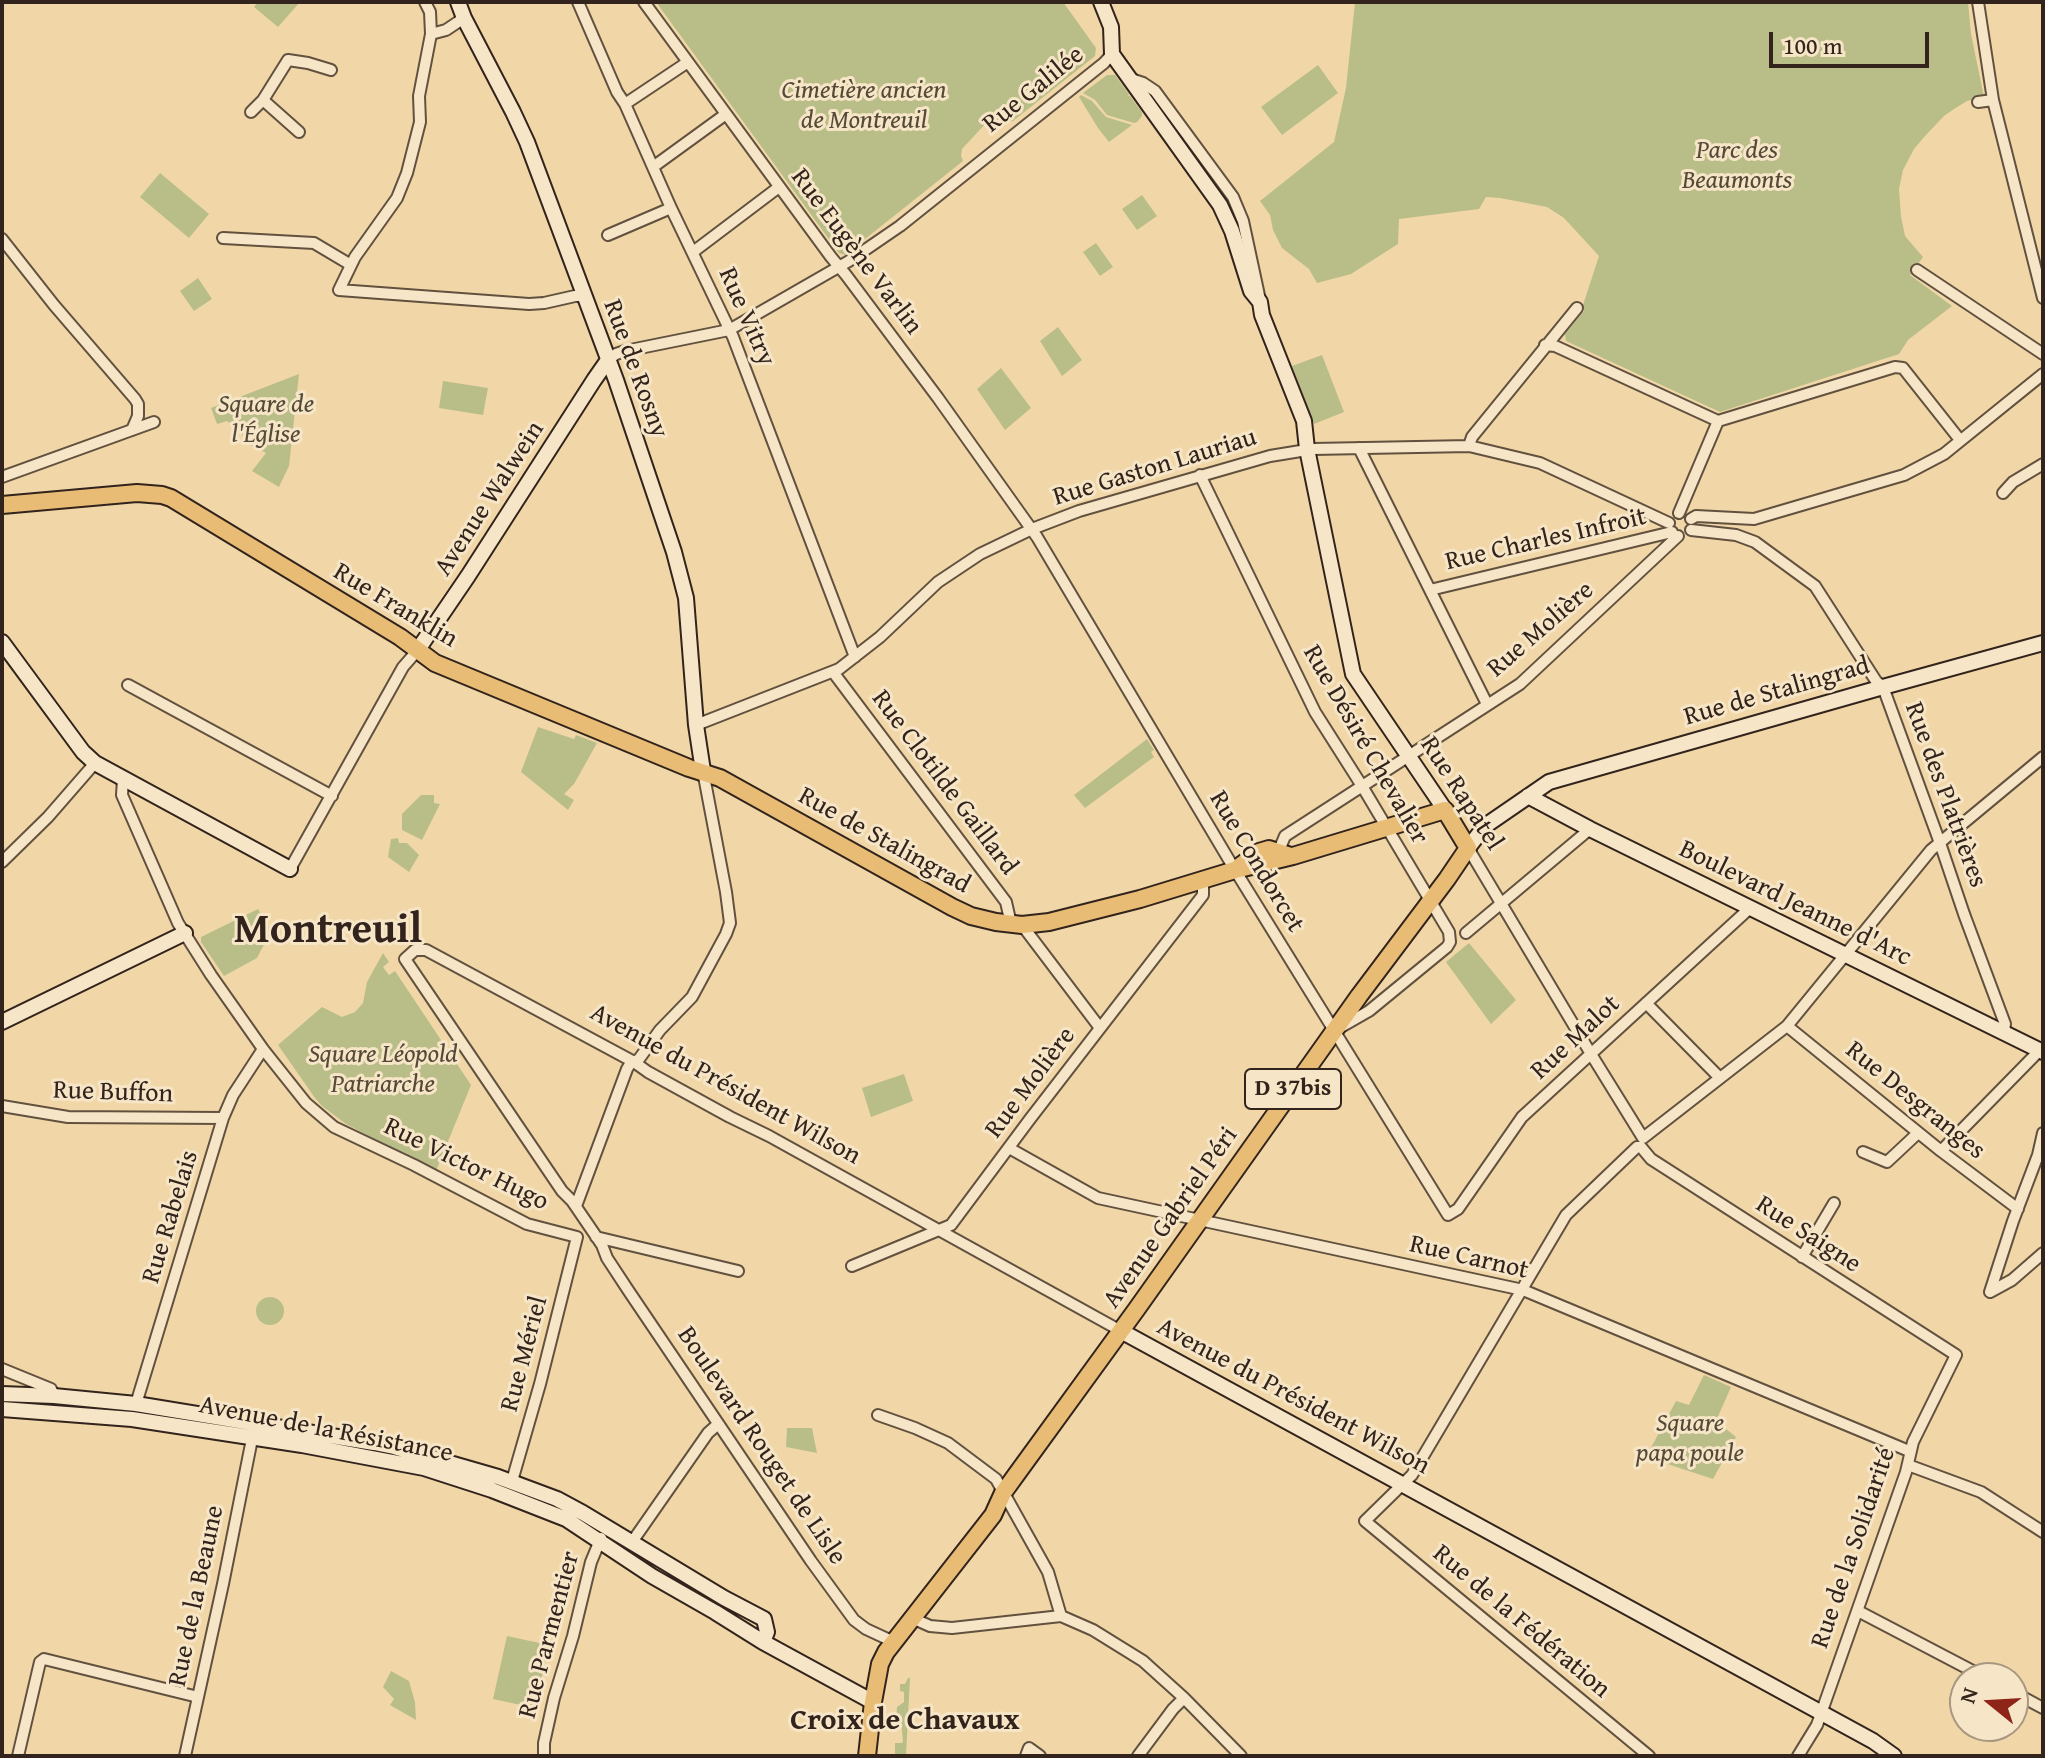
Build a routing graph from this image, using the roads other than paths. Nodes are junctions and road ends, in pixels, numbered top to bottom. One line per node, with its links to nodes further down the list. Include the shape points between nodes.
1 (425, 2): 8 (street)
2 (458, 2): 7 (main road, Rue de Rosny)
3 (578, 2): 15 (street, Rue Vitry)
4 (644, 2): 10 (street, Rue Eugène Varlin)
5 (1978, 2): 13 (street)
6 (1099, 3): 9 (main road, via 1111,27)
7 (464, 18): 8 (street); 29 (main road, Rue de Rosny, via 527,142)
8 (431, 34): 26 (street, via 419,96 420,122 407,173 397,198)
9 (1112, 54): 27 (street, Rue Galilée, via 900,226); 43 (main road, Rue Rapatel, via 1220,205 1304,421)
10 (688, 62): 15 (street); 17 (street, Rue Eugène Varlin)
11 (331, 70): 12 (street, via 288,60)
12 (263, 100): 16 (street); 18 (street)
13 (1993, 100): 14 (street); 30 (street)
14 (1978, 102)
15 (625, 104): 19 (street, Rue Vitry)
16 (251, 112)
17 (726, 114): 19 (street); 20 (street, Rue Eugène Varlin)
18 (299, 132)
19 (653, 167): 21 (street, Rue Vitry)
20 (779, 187): 25 (street); 27 (street, Rue Eugène Varlin)
21 (671, 208): 22 (street); 25 (street, Rue Vitry)
22 (608, 235)
23 (223, 238): 26 (street, via 314,243)
24 (2, 239): 39 (street, via 135,399 138,416)
25 (693, 252): 32 (street, Rue Vitry)
26 (351, 265): 29 (street, via 339,290 529,304)
27 (840, 267): 32 (street, Rue Galilée); 51 (street, Rue Eugène Varlin)
28 (1917, 270): 34 (street)
29 (583, 296): 35 (main road, Rue de Rosny)
30 (2043, 298)
31 (1577, 308): 33 (street)
32 (729, 330): 35 (street, Rue Galilée, via 625,351); 57 (street, Rue Vitry)
33 (1545, 345): 37 (street); 41 (street)
34 (2043, 354)
35 (608, 360): 56 (main road, Avenue Walwein); 62 (main road, Rue de Rosny, via 686,598)
36 (2043, 374): 40 (street)
37 (1718, 421): 40 (street, via 1895,367 1903,368); 49 (street)
38 (150, 424): 39 (street)
39 (132, 430): 46 (street)
40 (1960, 440): 50 (street, via 1904,475 1754,519 1696,516)
41 (1469, 446): 42 (street, Rue Gaston Lauriau); 52 (street, Rue Gaston Lauriau, via 1540,463)
42 (1359, 448): 43 (street, Rue Gaston Lauriau); 53 (street)
43 (1307, 449): 45 (street, Rue Gaston Lauriau); 63 (main road, Rue Rapatel, via 1353,674)
44 (2043, 464): 47 (street)
45 (1200, 475): 51 (street, Rue Gaston Lauriau); 68 (street, Rue Désiré Chevalier, via 1315,712)
46 (2, 477)
47 (2003, 493)
48 (2, 505): 56 (main road, Rue Franklin, via 162,495)
49 (1679, 513): 50 (street); 52 (street, via 1672,518)
50 (1691, 524): 52 (street, via 1686,535); 60 (street, Rue des Platrières, via 1755,542 1815,586)
51 (1032, 529): 57 (street, Rue Gaston Lauriau, via 959,566); 79 (street, Rue Condorcet)
52 (1673, 531): 53 (street, Rue Charles Infroit); 61 (street, Rue Molière, via 1520,684)
53 (1430, 590): 61 (street)
54 (2, 642): 65 (main road)
55 (2043, 643): 60 (main road, Rue de Stalingrad)
56 (417, 651): 66 (main road, Rue Franklin, via 435,663); 69 (street, Avenue Walwein)
57 (855, 657): 58 (street, Rue Gaston Lauriau)
58 (833, 672): 62 (street, Rue Gaston Lauriau); 84 (street, Rue Clotilde Gaillard, via 1006,902)
59 (128, 685): 69 (street)
60 (1883, 687): 70 (main road, Rue de Stalingrad, via 1549,782); 74 (street, Rue des Platrières)
61 (1487, 704): 63 (street, Rue Molière)
62 (696, 725): 66 (main road, Rue de Rosny)
63 (1408, 755): 68 (street, Rue Molière); 71 (main road, Rue Rapatel)
64 (2043, 757): 74 (street)
65 (95, 763): 67 (main road); 77 (street)
66 (703, 771): 84 (main road, Rue de Stalingrad, via 952,907); 98 (street, via 730,923 692,997)
67 (123, 779): 78 (main road); 85 (street, Rue Victor Hugo, via 122,795)
68 (1362, 786): 72 (street, Rue Désiré Chevalier); 76 (street, Rue Molière, via 1285,836)
69 (332, 796): 78 (street, Avenue Walwein)
70 (1528, 796): 73 (main road, Boulevard Jeanne d'Arc); 75 (main road, Avenue Gabriel Péri / D 37bis, via 1485,826)
71 (1445, 810): 72 (main road, Rue de Stalingrad); 75 (main road, Rue Rapatel)
72 (1386, 828): 76 (main road, Rue de Stalingrad); 81 (street, Rue Désiré Chevalier)
73 (1590, 829): 82 (street); 83 (main road, Boulevard Jeanne d'Arc)
74 (1940, 843): 87 (street); 94 (street, Rue des Platrières)
75 (1468, 848): 81 (main road, Avenue Gabriel Péri / D 37bis); 82 (street, Rue Rapatel)
76 (1282, 856): 79 (main road, Rue de Stalingrad, via 1269,849)
77 (2, 862)
78 (290, 869)
79 (1235, 870): 80 (main road, Rue de Stalingrad); 93 (street, Rue Condorcet)
80 (1203, 881): 84 (main road, Rue de Stalingrad, via 1049,922); 92 (street, Rue Molière, via 1203,895)
81 (1430, 900): 93 (main road, Avenue Gabriel Péri / D 37bis); 93 (street, Rue Désiré Chevalier, via 1449,932 1447,947 1369,1011)
82 (1502, 904): 86 (street); 97 (street, Rue Rapatel)
83 (1750, 908): 87 (main road, Boulevard Jeanne d'Arc); 89 (street, Rue Malot)
84 (1016, 925): 92 (street, Rue Clotilde Gaillard)
85 (185, 933): 90 (main road); 95 (street, Rue Victor Hugo)
86 (1466, 933)
87 (1844, 955): 91 (street); 94 (main road, Boulevard Jeanne d'Arc)
88 (405, 959): 98 (street, Avenue du Président Wilson, via 415,950 426,950); 108 (street, Boulevard Rouget de Lisle)
89 (1646, 1003): 97 (street, Rue Malot); 99 (street)
90 (2, 1022)
91 (1787, 1026): 99 (street); 102 (street, Rue Desgranges)
92 (1100, 1028): 105 (street, Rue Molière)
93 (1333, 1032): 112 (street, Rue Condorcet); 113 (main road, Avenue Gabriel Péri / D 37bis)
94 (2004, 1032): 96 (main road, Boulevard Jeanne d'Arc)
95 (263, 1049): 101 (street, Rue Rabelais); 115 (street, Rue Victor Hugo, via 306,1103 334,1127 527,1224)
96 (2041, 1051): 106 (street)
97 (1591, 1054): 104 (street, Rue Rapatel); 112 (street, Rue Malot, via 1522,1117 1458,1209)
98 (634, 1062): 110 (street); 114 (street, Avenue du Président Wilson)
99 (1720, 1078): 104 (street)
100 (2, 1106): 101 (street, Rue Buffon, via 68,1117)
101 (223, 1118): 128 (street, Rue Rabelais)
102 (1918, 1133): 106 (street, Rue Desgranges); 107 (street, via 1887,1162)
103 (2043, 1133): 111 (street)
104 (1642, 1143): 118 (street, Rue Saigne, via 1651,1159); 122 (street, via 1570,1209)
105 (1009, 1148): 113 (street, Rue Carnot, via 1098,1198); 114 (street, Rue Molière, via 951,1225)
106 (1941, 1151): 111 (street, Rue Desgranges)
107 (1863, 1152)
108 (564, 1194): 110 (street, Boulevard Rouget de Lisle); 115 (street, Boulevard Rouget de Lisle)
109 (1834, 1203): 118 (street)
110 (576, 1206): 116 (street, Boulevard Rouget de Lisle)
111 (2018, 1209): 117 (street, via 1990,1292)
112 (1448, 1215)
113 (1199, 1220): 122 (street, Rue Carnot); 123 (main road, Avenue Gabriel Péri / D 37bis)
114 (939, 1231): 120 (street, Rue Molière); 123 (street, Avenue du Président Wilson)
115 (581, 1234): 119 (street, Boulevard Rouget de Lisle); 135 (street, Rue Mériel)
116 (596, 1237): 119 (street, Boulevard Rouget de Lisle); 121 (street)
117 (2043, 1253)
118 (1802, 1257): 124 (street, Rue Saigne)
119 (607, 1258): 131 (street, Boulevard Rouget de Lisle)
120 (852, 1266)
121 (738, 1271)
122 (1523, 1290): 133 (street, Rue Carnot); 136 (street)
123 (1121, 1331): 136 (main road, Avenue du Président Wilson); 137 (main road, Avenue Gabriel Péri / D 37bis)
124 (1956, 1355): 133 (street, Rue de la Solidarité)
125 (2, 1369): 126 (street)
126 (53, 1393): 127 (main road, Avenue de la Résistance); 128 (main road, Avenue de la Résistance)
127 (2, 1394)
128 (137, 1402): 135 (main road, Avenue de la Résistance, via 258,1419 394,1447)
129 (2, 1409): 140 (main road, Avenue de la Résistance, via 132,1419 412,1465 534,1505)
130 (878, 1415): 137 (street, via 948,1443 996,1479)
131 (717, 1425): 141 (street); 146 (street, Boulevard Rouget de Lisle, via 854,1620)
132 (251, 1444): 148 (street, Rue de la Beaune)
133 (1909, 1451): 134 (street, Rue de la Solidarité)
134 (1908, 1465): 139 (street, via 1981,1492); 142 (street, Rue de la Solidarité)
135 (512, 1481): 138 (main road, Avenue de la Résistance)
136 (1403, 1484): 151 (main road, Avenue du Président Wilson); 160 (street, Rue de la Fédération, via 1365,1521)
137 (1003, 1493): 143 (street, via 1048,1572); 144 (main road, Avenue Gabriel Péri / D 37bis, via 993,1515)
138 (608, 1528): 140 (street, Rue Parmentier); 141 (main road, Avenue de la Résistance)
139 (2043, 1532)
140 (599, 1541): 145 (main road, Avenue de la Résistance); 155 (street, Rue Parmentier, via 562,1668)
141 (632, 1542): 145 (main road, Avenue de la Résistance, via 764,1619)
142 (1858, 1611): 147 (street); 151 (street, Rue de la Solidarité)
143 (1061, 1616): 144 (street, via 952,1628); 149 (street, via 1143,1661)
144 (912, 1618): 146 (main road, Avenue Gabriel Péri / D 37bis)
145 (763, 1642): 150 (main road, Avenue de la Résistance)
146 (894, 1642): 150 (main road, Avenue Gabriel Péri, via 880,1664)
147 (1955, 1662)
148 (198, 1697): 153 (street, via 44,1659); 154 (street, Rue de la Beaune)
149 (1184, 1698): 158 (street); 159 (street)
150 (873, 1702): 156 (main road, Avenue Gabriel Péri)
151 (1821, 1713): 161 (street, Rue de la Solidarité); 162 (main road, Avenue du Président Wilson)
152 (1028, 1752): 157 (street)
153 (18, 1756)
154 (185, 1756)
155 (544, 1756)
156 (867, 1756)
157 (1040, 1756)
158 (1138, 1756)
159 (1241, 1756)
160 (1649, 1756)
161 (1798, 1756)
162 (1895, 1756)

